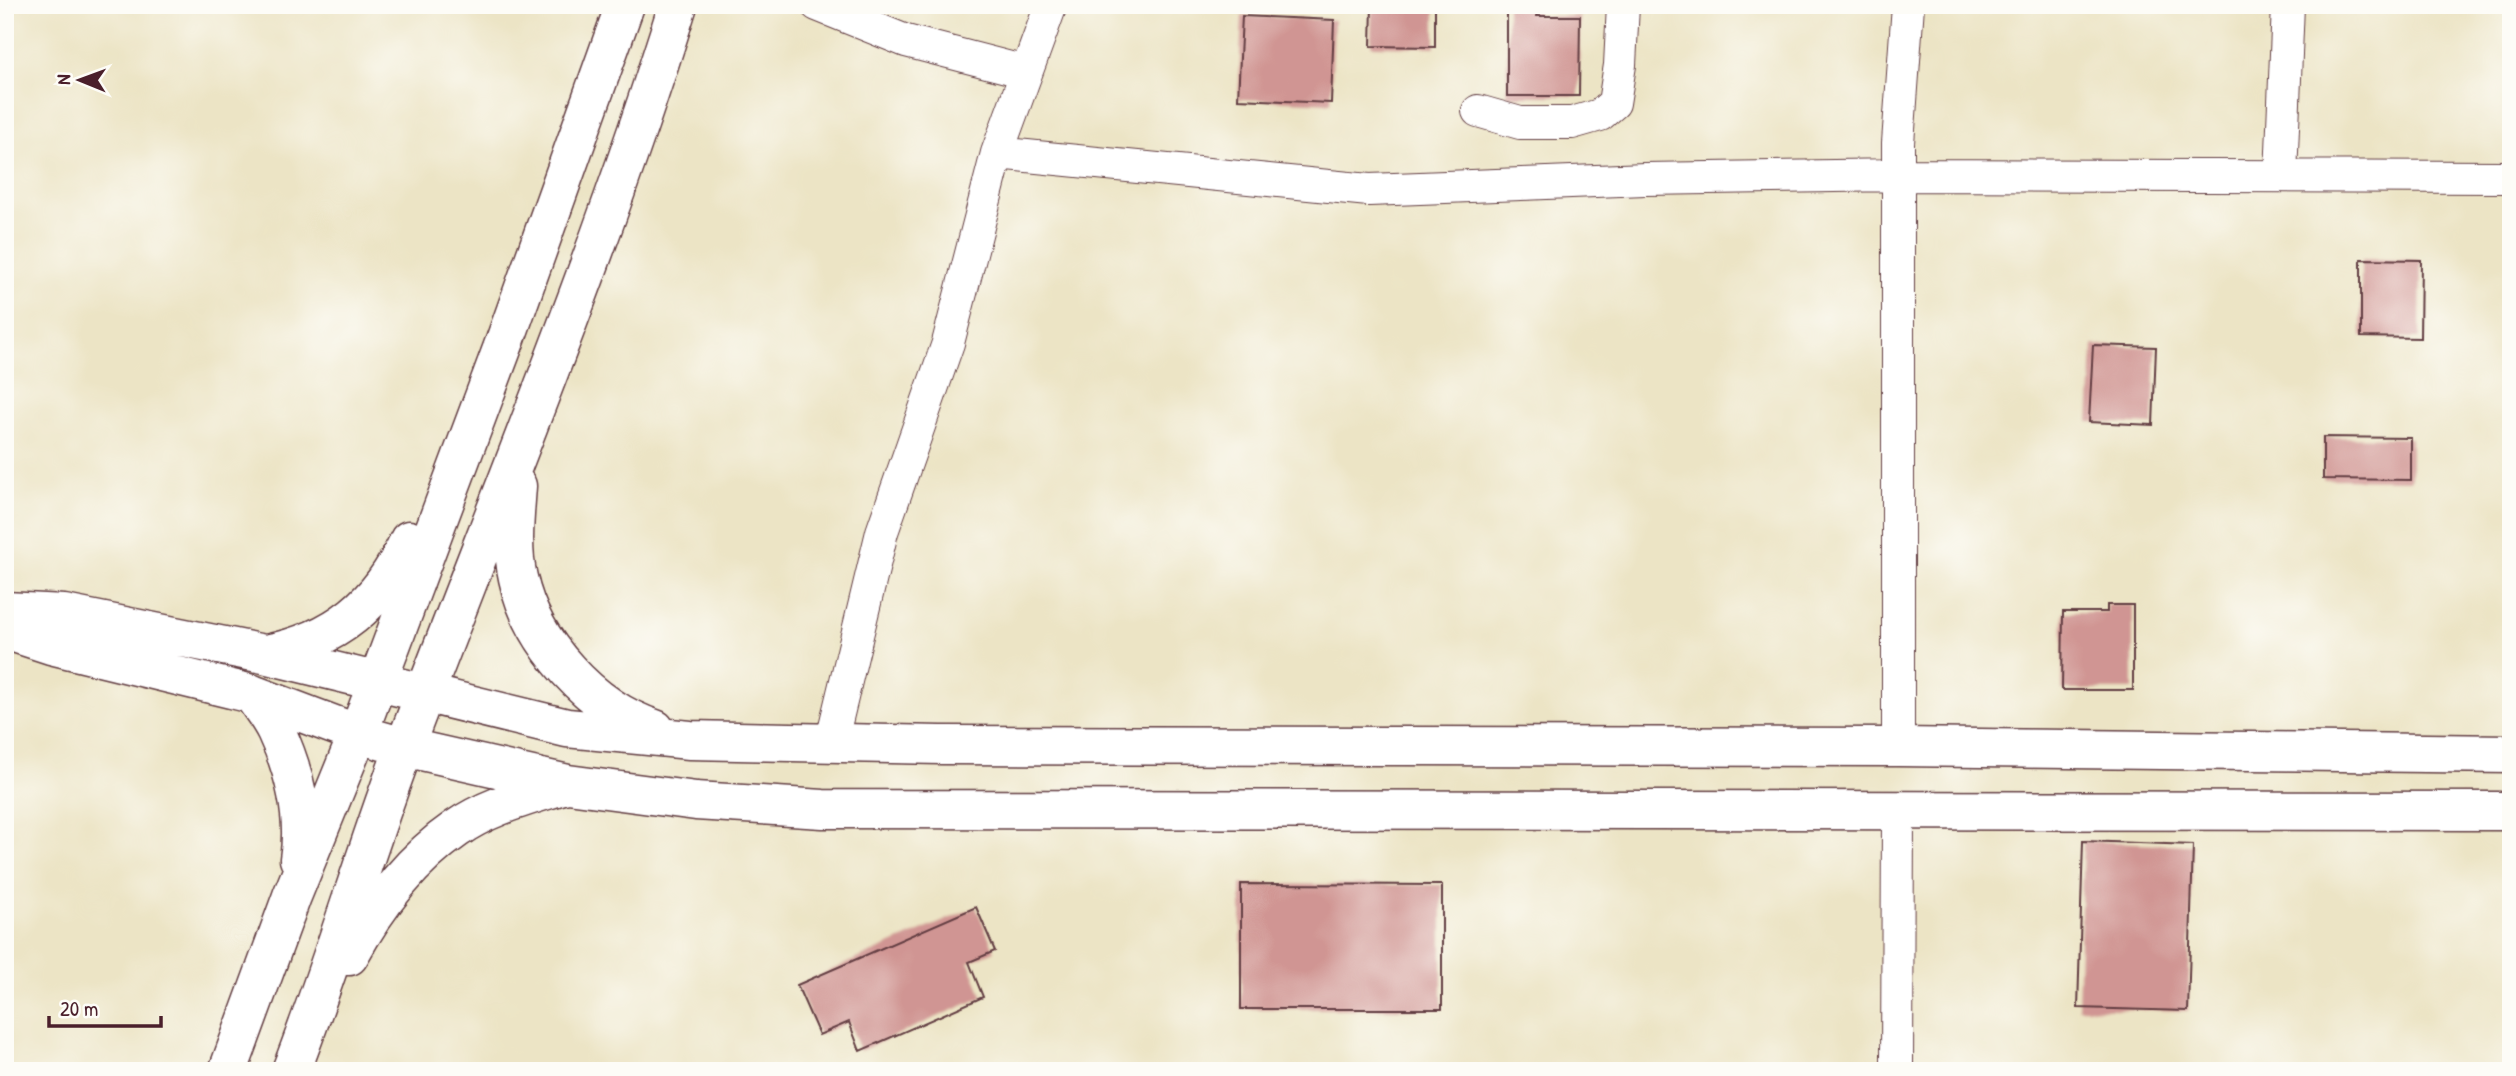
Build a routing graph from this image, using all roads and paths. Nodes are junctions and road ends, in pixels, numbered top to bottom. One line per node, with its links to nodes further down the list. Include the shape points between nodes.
1 (625, 5): 14 (street)
2 (678, 5): 15 (street, via 644,113)
3 (817, 5): 8 (street, via 906,41)
4 (1051, 5): 8 (street)
5 (1623, 5): 9 (street, via 1614,103 1600,115 1572,123 1520,123)
6 (1908, 5): 11 (street)
7 (2288, 5): 12 (street)
8 (1026, 72): 10 (street)
9 (1478, 111)
10 (997, 153): 11 (street, via 1369,190); 24 (street, via 948,343 882,532)
11 (1898, 175): 12 (street); 26 (street)
12 (2281, 176): 13 (street)
13 (2511, 177)
14 (505, 341): 18 (street, via 484,362 409,541 386,583 332,631 288,650); 19 (street)
15 (528, 432): 21 (street); 23 (street, via 517,484 514,532 518,579 536,625 564,666 600,700 642,725)
16 (5, 611): 18 (street, via 64,614)
17 (5, 630): 20 (street)
18 (264, 654): 19 (street)
19 (377, 681): 21 (street); 22 (street)
20 (252, 694): 22 (street); 31 (street, via 275,729 291,769 299,811 300,854)
21 (424, 695): 23 (street, via 567,728); 25 (street)
22 (358, 734): 25 (street); 31 (street)
23 (690, 740): 24 (street)
24 (831, 743): 26 (street)
25 (404, 747): 28 (street); 32 (street)
26 (1898, 747): 27 (street)
27 (2511, 754)
28 (568, 783): 29 (street, via 696,801 822,809); 32 (street, via 456,829 409,870 366,925)
29 (1898, 810): 30 (street); 34 (street)
30 (2511, 811)
31 (292, 896): 33 (street)
32 (297, 1056)
33 (228, 1071)
34 (1898, 1071)

